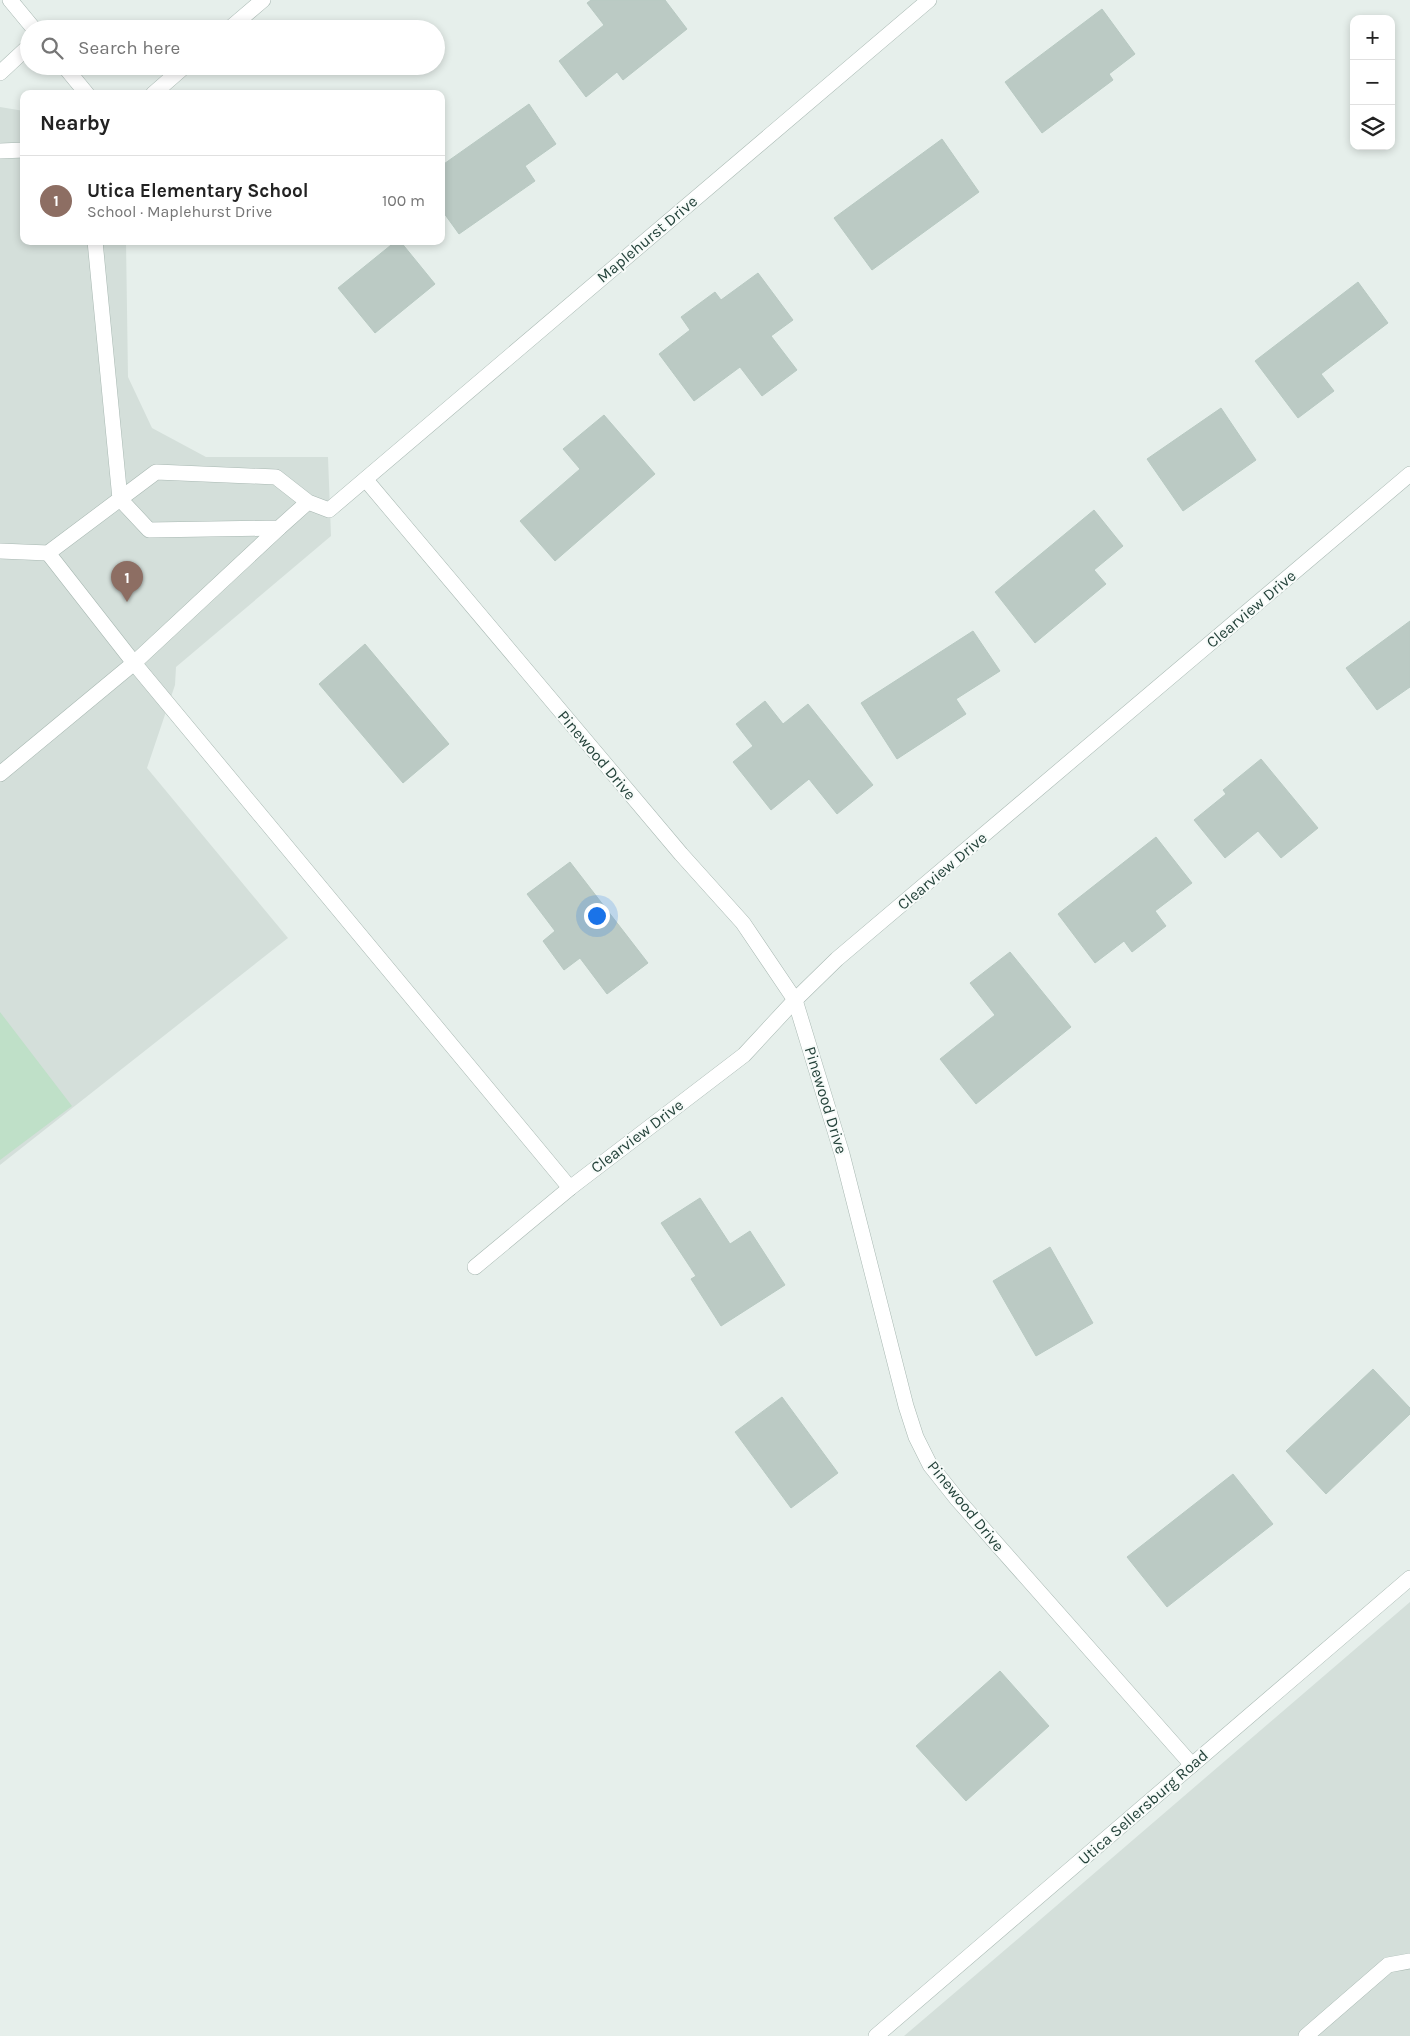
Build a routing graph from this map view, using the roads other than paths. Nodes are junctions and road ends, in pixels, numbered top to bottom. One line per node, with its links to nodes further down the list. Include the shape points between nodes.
1 (10, 0): 4 (street)
2 (263, 0): 5 (street)
3 (929, 0): 16 (street, Maplehurst Drive)
4 (27, 20)
5 (240, 20)
6 (20, 55): 7 (street)
7 (0, 74)
8 (71, 75): 10 (street)
9 (175, 75): 11 (street)
10 (84, 90)
11 (158, 90)
12 (20, 150): 13 (street)
13 (0, 151)
14 (95, 245): 17 (street)
15 (1410, 474): 24 (street, Clearview Drive, via 837,959)
16 (366, 480): 18 (street, Maplehurst Drive, via 329,510); 24 (street, Pinewood Drive, via 674,846 743,923)
17 (120, 499): 18 (street, via 156,472 276,477); 19 (street, via 149,530); 21 (street)
18 (308, 502): 19 (street)
19 (279, 528): 22 (street)
20 (0, 551): 21 (street)
21 (48, 553): 22 (street)
22 (134, 662): 23 (street); 25 (street)
23 (0, 774)
24 (795, 1000): 25 (street, Clearview Drive, via 744,1054); 28 (street, Pinewood Drive, via 842,1154 906,1406 930,1465)
25 (570, 1188): 26 (street, Clearview Drive)
26 (476, 1267)
27 (1410, 1578): 28 (street, Utica Sellersburg Road)
28 (1192, 1766): 30 (street, Utica Sellersburg Road)
29 (1410, 1961): 31 (street, via 1388,1965)
30 (876, 2036)
31 (1306, 2036)

